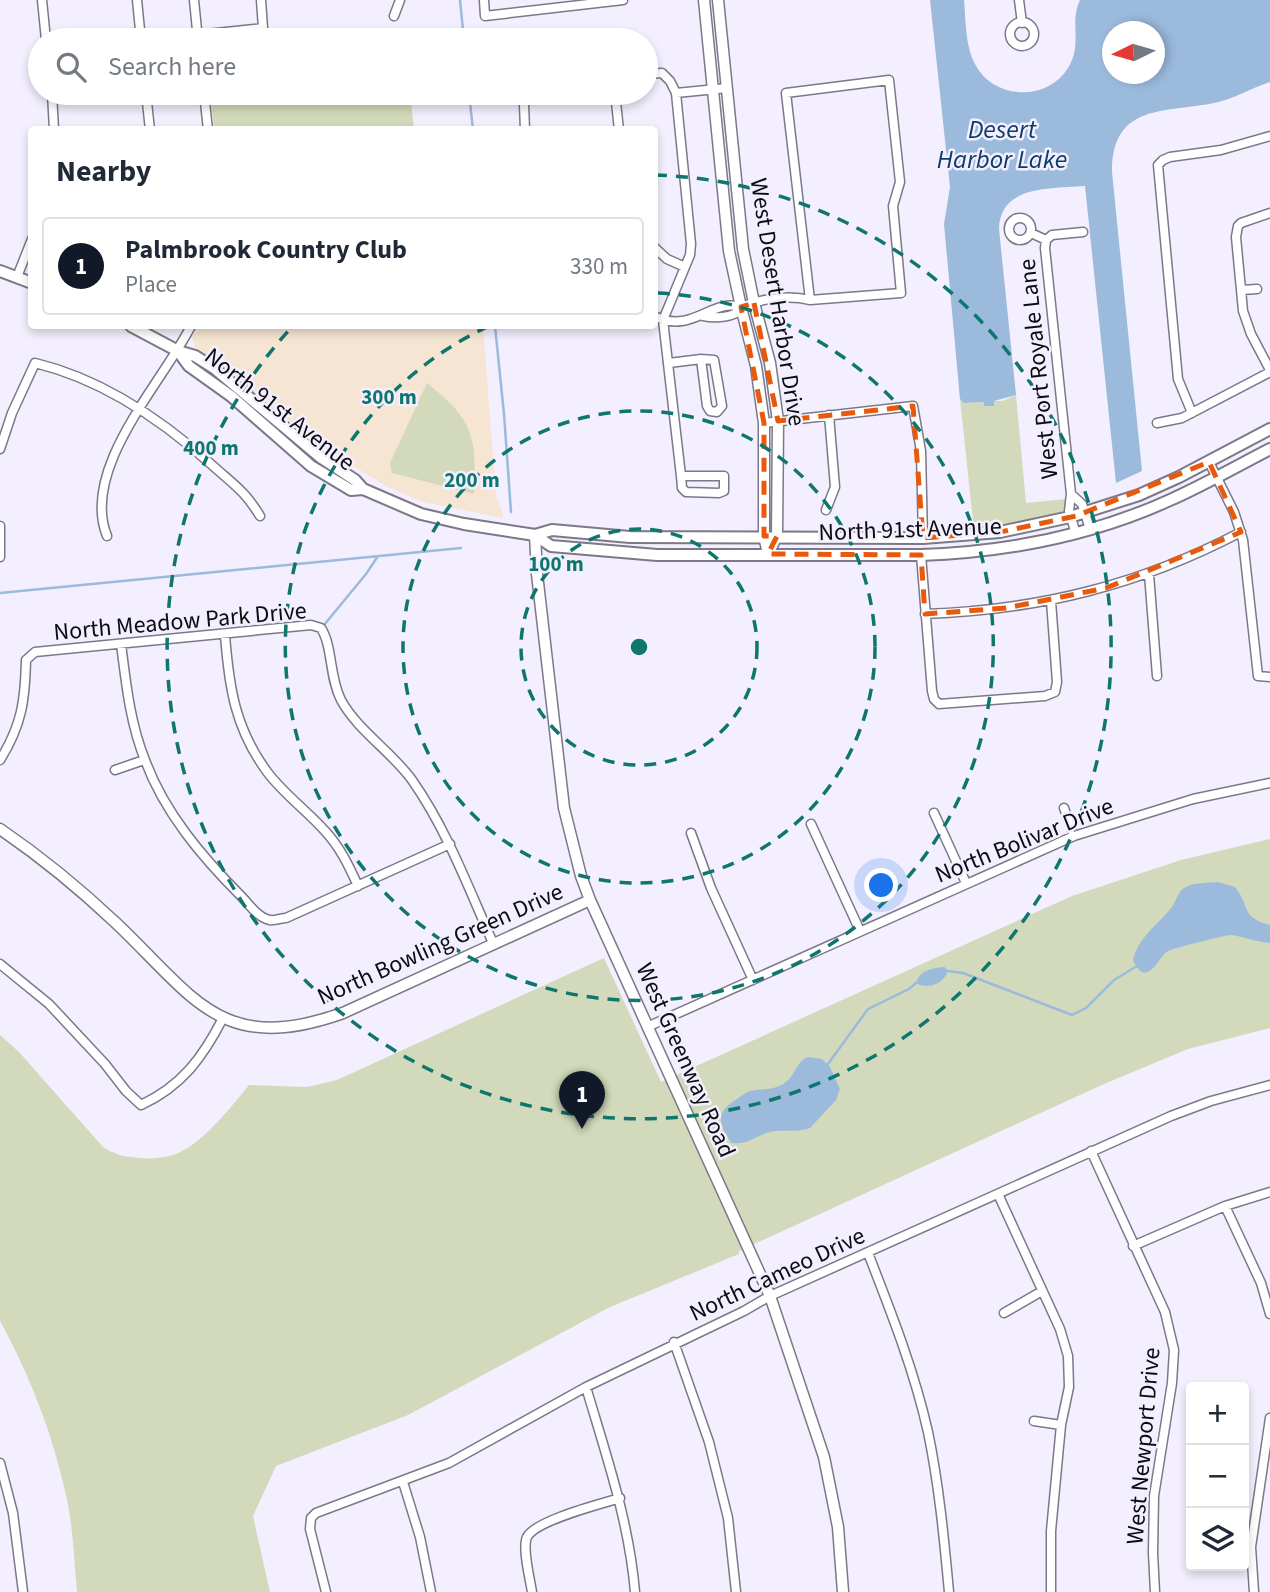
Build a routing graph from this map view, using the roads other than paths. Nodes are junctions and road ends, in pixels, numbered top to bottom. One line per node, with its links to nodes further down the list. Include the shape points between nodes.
1 (42, 0): 14 (street)
2 (137, 0): 15 (street)
3 (194, 0): 16 (street)
4 (261, 0): 17 (street)
5 (400, 0): 12 (street)
6 (484, 0): 11 (street, via 485,16)
7 (623, 0): 11 (street)
8 (704, 0): 20 (street, West Desert Harbor Drive)
9 (718, 0): 19 (street, West Desert Harbor Drive)
10 (1019, 0): 13 (street)
11 (569, 4)
12 (394, 16)
13 (1021, 23)
14 (45, 28)
15 (140, 28)
16 (197, 28)
17 (263, 28)
18 (658, 73): 21 (street, via 670,81)
19 (727, 88): 20 (street); 46 (street, West Desert Harbor Drive, via 743,249)
20 (713, 89): 21 (street); 47 (street, West Desert Harbor Drive, via 729,251)
21 (676, 93): 39 (street, via 691,244)
22 (53, 105): 27 (street)
23 (147, 105): 28 (street)
24 (205, 105): 29 (street)
25 (524, 105): 30 (street)
26 (616, 105): 31 (street)
27 (54, 126)
28 (150, 126)
29 (208, 126)
30 (526, 126)
31 (619, 126)
32 (1270, 136): 57 (street, via 1160,162 1157,173 1178,379)
33 (1270, 213): 44 (street, via 1238,226)
34 (1083, 232): 36 (street, via 1052,235)
35 (1031, 233): 36 (street)
36 (1046, 240): 71 (street, West Port Royale Lane)
37 (28, 249): 41 (street)
38 (658, 251): 39 (street)
39 (685, 267): 49 (street)
40 (0, 271): 41 (main road)
41 (17, 277): 42 (main road)
42 (28, 281)
43 (1257, 289): 44 (street)
44 (1241, 290): 55 (street, via 1251,334)
45 (810, 300): 45 (street, via 786,93 889,80 900,182 893,206 901,293); 46 (street, via 799,297)
46 (754, 303): 47 (street); 59 (street, West Desert Harbor Drive, via 770,363)
47 (740, 307): 49 (street, via 735,313 714,318); 60 (street, West Desert Harbor Drive, via 756,366)
48 (658, 318): 49 (street)
49 (663, 320): 54 (street)
50 (137, 329): 52 (main road, North 91st Avenue)
51 (189, 329): 52 (street)
52 (178, 351): 56 (street); 63 (main road, North 91st Avenue, via 214,368); 64 (main road, North 91st Avenue, via 189,366)
53 (701, 359): 53 (street, via 714,360 722,406 717,412 707,405); 54 (street)
54 (669, 363): 68 (street)
55 (1270, 371): 57 (street)
56 (139, 409): 65 (street, via 94,384 35,363); 74 (street, via 233,482); 81 (street, via 106,477 102,516)
57 (1192, 414): 61 (street)
58 (829, 415): 59 (street); 72 (street, via 835,487); 84 (street, via 913,406 921,451)
59 (778, 421): 60 (street); 83 (street, West Desert Harbor Drive)
60 (764, 423): 82 (street, West Desert Harbor Drive)
61 (1157, 423)
62 (1270, 429): 67 (main road, North 91st Avenue)
63 (293, 435): 64 (main road); 70 (main road, North 91st Avenue)
64 (286, 444): 70 (main road, North 91st Avenue, via 337,483 351,490)
65 (0, 449)
66 (1270, 449): 69 (main road, North 91st Avenue)
67 (1209, 462): 69 (street); 73 (main road, North 91st Avenue, via 1153,489)
68 (681, 476): 68 (street, via 724,476 724,491 686,492)
69 (1217, 477): 77 (main road, North 91st Avenue, via 1156,506); 78 (street)
70 (363, 489): 80 (main road, North 91st Avenue, via 421,514)
71 (1070, 494): 73 (street, West Port Royale Lane); 75 (street, West Port Royale Lane)
72 (826, 510)
73 (1085, 513): 75 (main road, North 91st Avenue); 77 (street, West Port Royale Lane)
74 (260, 516)
75 (1070, 517): 79 (street, West Port Royale Lane); 84 (main road, North 91st Avenue, via 1000,532)
76 (0, 526): 87 (street)
77 (1090, 529): 79 (main road, North 91st Avenue)
78 (1241, 532): 88 (street); 94 (street, via 1258,676)
79 (1076, 534): 86 (main road, North 91st Avenue, via 1013,547)
80 (535, 535): 82 (main road, North 91st Avenue, via 552,530 630,537); 85 (main road, North 91st Avenue, via 551,546 630,554); 108 (street, West Greenway Road, via 564,808)
81 (107, 536)
82 (764, 536): 83 (main road, North 91st Avenue); 85 (street, West Desert Harbor Drive)
83 (777, 536): 84 (main road, North 91st Avenue); 85 (street, West Desert Harbor Drive)
84 (923, 538)
85 (768, 554): 86 (main road, North 91st Avenue)
86 (920, 555): 90 (street)
87 (0, 557)
88 (1149, 574): 89 (street); 93 (street)
89 (1051, 601): 90 (street); 90 (street, via 1057,682 1055,692 1045,696 946,705 936,702)
90 (925, 614)
91 (225, 635): 92 (street, North Meadow Park Drive); 105 (street, North Meadow Park Drive, via 311,625 321,628 341,699 360,726 404,770); 107 (street, via 238,722 268,774 342,852)
92 (121, 644): 95 (street, North Meadow Park Drive, via 36,652 26,660 19,725); 96 (street)
93 (1157, 677)
94 (1270, 677)
95 (0, 760)
96 (144, 760): 97 (street); 107 (street, via 188,837 258,914 270,920 286,918)
97 (115, 770)
98 (1270, 783): 104 (street, North Bolivar Drive, via 1193,799)
99 (1064, 808): 104 (street)
100 (934, 813): 106 (street)
101 (811, 824): 109 (street)
102 (0, 829): 113 (street, North Bowling Green Drive, via 87,897 188,996)
103 (691, 833): 112 (street, via 710,888)
104 (1074, 836): 106 (street, North Bolivar Drive)
105 (450, 844): 107 (street); 110 (street)
106 (966, 883): 109 (street, North Bolivar Drive)
107 (358, 886)
108 (590, 901): 110 (street, North Bowling Green Drive); 114 (street, West Greenway Road)
109 (860, 931): 112 (street, North Bolivar Drive)
110 (493, 943): 113 (street, North Bowling Green Drive, via 311,1024 270,1028)
111 (0, 964): 113 (street, via 49,1004 142,1105 165,1094 192,1068)
112 (752, 980): 114 (street, North Bolivar Drive)
113 (223, 1018)
114 (647, 1027): 123 (street, West Greenway Road)
115 (1270, 1085): 116 (street, North Cameo Drive, via 1191,1108)
116 (1091, 1151): 118 (street, North Cameo Drive); 120 (street, West Newport Drive)
117 (1270, 1192): 119 (street)
118 (998, 1194): 121 (street, North Cameo Drive); 122 (street)
119 (1225, 1206): 120 (street); 125 (street, via 1261,1283)
120 (1133, 1247): 143 (street, West Newport Drive, via 1165,1312 1174,1350 1154,1496)
121 (868, 1253): 123 (street, North Cameo Drive); 141 (street, via 901,1339 927,1431)
122 (1042, 1291): 124 (street); 130 (street, via 1068,1356 1069,1387)
123 (769, 1296): 126 (street, North Cameo Drive); 140 (street, West Greenway Road, via 824,1457 838,1527)
124 (1004, 1313)
125 (1270, 1314)
126 (674, 1342): 127 (street, North Cameo Drive); 139 (street, via 709,1442 727,1518)
127 (586, 1387): 132 (street, North Cameo Drive, via 467,1453); 133 (street)
128 (1270, 1418): 144 (street, via 1251,1547)
129 (1034, 1421): 130 (street)
130 (1061, 1425): 142 (street, via 1051,1531)
131 (0, 1464): 134 (street, via 13,1513)
132 (403, 1482): 135 (street, North Cameo Drive, via 311,1518); 136 (street)
133 (620, 1498): 137 (street, via 570,1513 532,1531 525,1549); 138 (street)
134 (23, 1592)
135 (326, 1592)
136 (431, 1592)
137 (532, 1592)
138 (635, 1592)
139 (736, 1592)
140 (843, 1592)
141 (949, 1592)
142 (1051, 1592)
143 (1155, 1592)
144 (1254, 1592)

